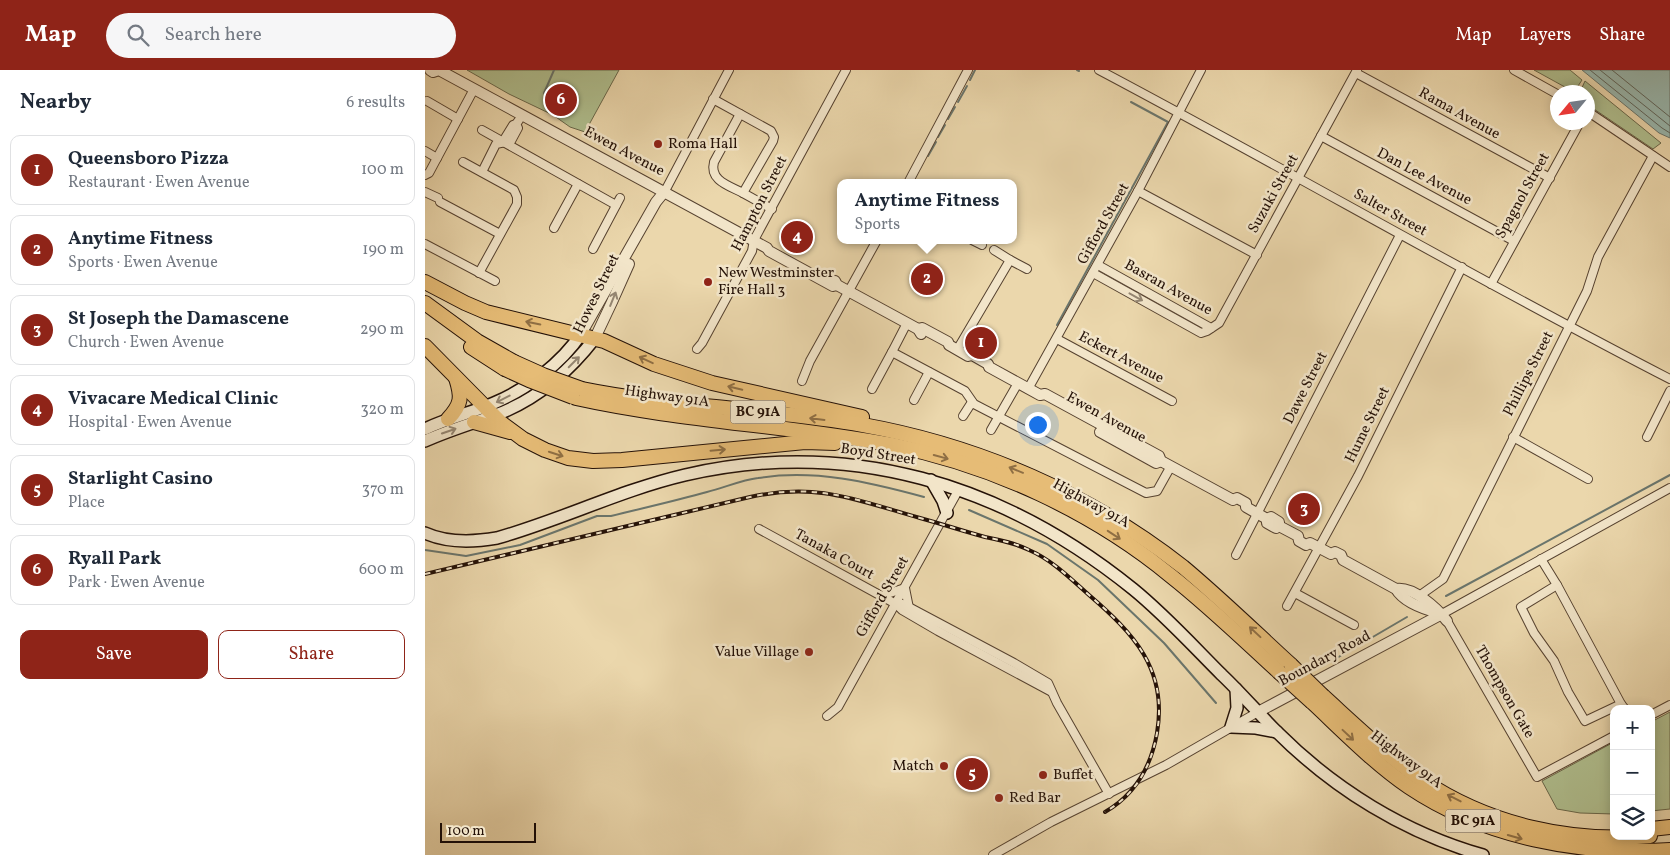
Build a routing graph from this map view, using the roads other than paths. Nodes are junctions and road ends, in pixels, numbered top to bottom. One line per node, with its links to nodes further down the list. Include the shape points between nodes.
1 (430, 70): 2 (street, Ewen Avenue)
2 (439, 70): 10 (street, Ewen Avenue)
3 (729, 70): 12 (street, Howes Street)
4 (846, 70): 38 (street, Hampton Street)
5 (968, 70): 31 (street)
6 (1099, 70): 14 (street, Salter Street)
7 (1201, 70): 14 (street, Gifford Street)
8 (1514, 70): 11 (street)
9 (1357, 71): 21 (street, Suzuki Street); 30 (street, Rama Avenue)
10 (474, 89): 17 (street); 18 (street, Ewen Avenue)
11 (1550, 90)
12 (713, 99): 15 (street); 34 (street, Howes Street)
13 (427, 101): 17 (street)
14 (1179, 112): 32 (street, Salter Street); 35 (street, Gifford Street)
15 (740, 114): 37 (street, via 712,169 720,181); 37 (street, via 771,131 774,137)
16 (1595, 116): 24 (street)
17 (457, 119): 25 (street)
18 (519, 119): 22 (street, via 505,138); 34 (street, Ewen Avenue)
19 (482, 130): 22 (street)
20 (1576, 130): 30 (street, Spagnol Street)
21 (1321, 136): 32 (street, Suzuki Street); 43 (street, Dan Lee Avenue)
22 (506, 143): 28 (street, via 496,144); 33 (street)
23 (425, 151): 25 (street)
24 (1653, 156): 27 (street); 62 (street, Phillips Street, via 1598,257 1587,291)
25 (437, 158): 29 (street)
26 (463, 162): 28 (street)
27 (1670, 167)
28 (482, 172): 40 (street, via 514,190 517,197 517,204)
29 (425, 175)
30 (1550, 178): 43 (street, Spagnol Street)
31 (910, 179)
32 (1298, 179): 41 (street, Salter Street); 48 (street, Suzuki Street)
33 (578, 184): 39 (street); 46 (street, via 618,202)
34 (665, 191): 42 (street, Ewen Avenue); 64 (street, Howes Street); 65 (street, Howes Street, one-way to 34)
35 (1138, 191): 48 (street); 50 (street, Gifford Street)
36 (425, 192): 40 (street)
37 (743, 193): 38 (street)
38 (771, 209): 42 (street, Hampton Street)
39 (554, 228)
40 (500, 234): 53 (street)
41 (1400, 235): 51 (street, Salter Street); 103 (street, Dawe Street)
42 (754, 240): 58 (street, Ewen Avenue, via 836,281); 69 (street, Hampton Street, via 752,251)
43 (1514, 241): 57 (street, Spagnol Street)
44 (425, 244): 53 (street)
45 (875, 244): 58 (street)
46 (593, 249)
47 (994, 250): 49 (street)
48 (1257, 255): 63 (street, Suzuki Street, via 1219,323)
49 (1010, 260): 52 (street); 68 (street)
50 (1098, 265): 54 (street, Gifford Street); 63 (street, Basran Avenue)
51 (1462, 267): 57 (street, Salter Street); 106 (street, Hume Street, via 1358,476)
52 (1027, 269)
53 (479, 273): 55 (street)
54 (1093, 273): 63 (street, Basran Avenue, one-way to 63, via 1201,333); 66 (street, Gifford Street)
55 (495, 281)
56 (425, 282): 64 (highway, one-way to 56, via 486,312)
57 (1491, 284): 62 (street, Salter Street)
58 (848, 291): 61 (street, Ewen Avenue); 75 (street)
59 (425, 303): 71 (highway, Highway 91A / BC 91A)
60 (425, 315): 71 (highway, Highway 91A / BC 91A)
61 (907, 323): 68 (street, Ewen Avenue, via 931,332); 70 (street)
62 (1569, 326): 74 (street, Salter Street); 92 (street, Phillips Street)
63 (1211, 328)
64 (581, 334): 65 (highway); 84 (main road, Howes Street, one-way to 84, via 571,348 534,380)
65 (595, 338): 84 (main road, Howes Street, one-way to 65, via 523,403 543,390); 95 (highway, one-way to 65, via 896,425 691,377)
66 (1057, 339): 78 (street, Gifford Street); 82 (street, Eckert Avenue)
67 (425, 346): 73 (highway)
68 (953, 348): 76 (street, Ewen Avenue, via 972,355)
69 (697, 349)
70 (892, 352): 72 (street); 77 (street)
71 (509, 365): 80 (highway, Highway 91A / BC 91A, bridge, via 529,380)
72 (929, 372): 81 (street); 83 (street, via 965,391)
73 (455, 375): 84 (highway); 87 (highway, via 460,400)
74 (1670, 379)
75 (802, 381)
76 (1018, 383): 78 (street, Ewen Avenue); 86 (street)
77 (872, 389)
78 (1028, 389): 97 (street, Ewen Avenue, via 1040,395 1041,400 1156,463 1161,461)
79 (1670, 391): 93 (street)
80 (578, 393): 95 (highway, Highway 91A / BC 91A, one-way to 80, via 863,425); 96 (highway, Highway 91A / BC 91A, via 635,409)
81 (914, 400)
82 (1171, 401)
83 (972, 402): 85 (street); 86 (street)
84 (489, 411): 87 (main road, Howes Street); 88 (main road, Howes Street); 91 (highway)
85 (963, 416)
86 (999, 416): 90 (street); 97 (street, via 1146,493 1157,491)
87 (448, 418): 89 (main road, Howes Street)
88 (474, 422): 91 (highway); 94 (main road, Howes Street, one-way to 88)
89 (425, 429)
90 (991, 430)
91 (513, 433): 96 (highway, one-way to 96, via 568,458 593,460 805,442)
92 (1513, 437): 98 (street); 114 (street, Phillips Street, via 1443,579)
93 (1647, 437)
94 (425, 441)
95 (933, 442): 122 (highway, Highway 91A / BC 91A, one-way to 95, via 1183,568 1109,516 1033,477)
96 (893, 445): 122 (highway, Highway 91A / BC 91A, one-way to 122, via 992,474 1096,523 1171,575)
97 (1171, 466): 103 (street, Ewen Avenue, via 1233,500 1237,498 1246,503 1246,507)
98 (1588, 479)
99 (931, 480): 101 (main road, Boyd Street); 102 (main road); 105 (main road, Boyd Street, via 851,465 792,461 760,463 684,476 497,538 453,540)
100 (1670, 488): 108 (street, Boundary Road)
101 (959, 489): 102 (street, Gifford Street); 123 (main road, Boyd Street, via 1018,514 1095,560 1158,611)
102 (947, 513): 110 (street, Gifford Street)
103 (1257, 514): 106 (street, Ewen Avenue, via 1267,519 1271,517 1279,522 1279,526 1298,536 1303,534 1311,538); 107 (street, Dawe Street)
104 (759, 529): 113 (street, Tanaka Court)
105 (425, 533)
106 (1315, 545): 111 (street, Ewen Avenue, via 1331,554 1341,555 1343,560); 112 (street, Hume Street)
107 (1236, 555)
108 (1541, 559): 109 (street); 119 (street, Boundary Road)
109 (1557, 585): 126 (street); 128 (street, via 1521,607 1585,721)
110 (905, 588): 113 (street); 115 (street, Gifford Street); 118 (street)
111 (1396, 589): 114 (street, Ewen Avenue, via 1403,588); 117 (street, Ewen Avenue, via 1400,595)
112 (1295, 593): 116 (street, Hume Street); 120 (street)
113 (881, 596): 115 (street, Tanaka Court)
114 (1419, 596): 119 (street, Ewen Avenue)
115 (896, 604): 118 (street); 124 (street, via 936,630); 131 (street, Gifford Street, via 838,708)
116 (1287, 606)
117 (1421, 607): 119 (street, Ewen Avenue); 121 (street, via 1423,616)
118 (909, 608): 124 (street, via 1042,678 1050,686)
119 (1444, 617): 121 (street, Boundary Road); 134 (street, Thompson Gate, via 1537,777)
120 (1354, 626)
121 (1416, 627): 129 (street, Boundary Road)
122 (1285, 668): 125 (highway, Highway 91A / BC 91A, bridge)
123 (1236, 689): 129 (main road, Boyd Street); 132 (main road, via 1237,708)
124 (1050, 691): 135 (street)
125 (1318, 699): 139 (highway, Highway 91A / BC 91A, one-way to 125, via 1493,816 1430,785); 143 (highway, Highway 91A / BC 91A, one-way to 143, via 1366,752 1409,786 1469,820 1501,833 1567,849 1626,853)
126 (1622, 705)
127 (1670, 705): 130 (street)
128 (1610, 711)
129 (1258, 712): 132 (street, Boundary Road); 133 (main road, Boyd Street)
130 (1655, 713)
131 (827, 716)
132 (1231, 727): 133 (main road); 135 (street, Boundary Road)
133 (1277, 732): 145 (main road, Boyd Street, via 1322,772 1376,809 1428,836)
134 (1610, 738)
135 (1109, 794): 144 (street, Boundary Road)
136 (1670, 827): 137 (highway)
137 (1655, 829)
138 (1610, 831): 139 (highway)
139 (1549, 832): 142 (highway, Highway 91A / BC 91A)
140 (1670, 834): 141 (highway, Highway 91A / BC 91A)
141 (1655, 836)
142 (1610, 837)
143 (1670, 850)
144 (993, 855)
145 (1483, 855)

